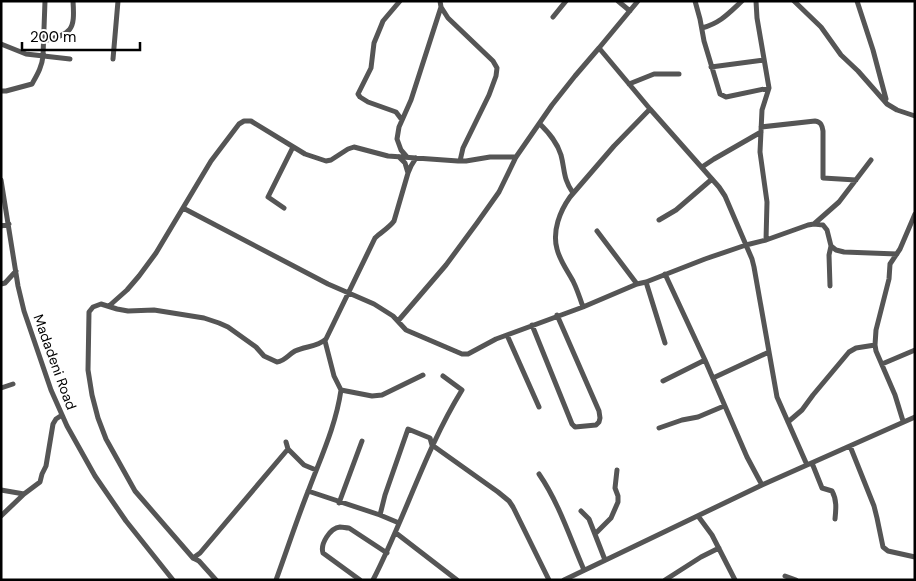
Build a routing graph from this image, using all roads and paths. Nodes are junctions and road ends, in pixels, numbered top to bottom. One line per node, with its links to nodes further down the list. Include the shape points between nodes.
1 (45, 1): 17 (street)
2 (73, 1): 17 (street, via 74,17 69,30)
3 (118, 1): 22 (street)
4 (400, 1): 32 (street, via 383,21 374,43 371,68 358,94 368,102 396,112)
5 (566, 1): 15 (street)
6 (618, 1): 14 (street)
7 (638, 1): 14 (street)
8 (694, 1): 16 (street)
9 (742, 1): 16 (street, via 724,18)
10 (756, 1): 23 (street)
11 (794, 1): 29 (street, via 821,27 841,55)
12 (857, 1): 29 (street)
13 (440, 4): 32 (street, via 419,77); 41 (street, via 448,18 497,68 489,95)
14 (630, 11): 19 (street)
15 (553, 17)
16 (702, 28): 24 (street)
17 (44, 41): 20 (street)
18 (1, 44): 20 (street, via 26,54)
19 (599, 48): 26 (street); 33 (street)
20 (43, 56): 21 (street); 28 (street, via 32,84)
21 (70, 59)
22 (113, 59)
23 (764, 60): 24 (street); 27 (street)
24 (711, 67): 27 (street, via 722,96)
25 (679, 74): 26 (street, via 654,74)
26 (629, 84): 30 (street)
27 (769, 88): 34 (street, via 762,110)
28 (1, 91)
29 (887, 104): 31 (street)
30 (650, 109): 42 (street); 48 (street)
31 (915, 116)
32 (402, 120): 37 (street, via 397,139)
33 (540, 124): 38 (street); 48 (street, via 557,145)
34 (761, 129): 42 (street); 46 (street, via 820,123 824,178); 57 (street, via 760,152 767,202)
35 (293, 147): 36 (street, via 326,161 354,147); 49 (street, via 251,121 242,122 211,161); 50 (street, via 268,196)
36 (399, 157): 37 (street); 43 (street)
37 (408, 157): 39 (street)
38 (516, 157): 41 (street); 71 (street, via 490,205 446,265)
39 (416, 158): 41 (street); 43 (street)
40 (871, 160): 46 (street)
41 (460, 161)
42 (702, 167): 44 (street)
43 (408, 173): 67 (street, via 394,221 375,238)
44 (712, 179): 52 (street); 58 (street, via 725,196)
45 (1, 180): 47 (street, Madadeni Road)
46 (856, 180): 54 (street)
47 (2, 194): 53 (street, Madadeni Road)
48 (572, 194): 69 (street, via 557,224 557,248)
49 (182, 208): 67 (street); 68 (street, via 140,276)
50 (284, 208)
51 (915, 214): 60 (street)
52 (660, 220)
53 (9, 224): 55 (street); 61 (street, Madadeni Road)
54 (814, 224): 57 (street); 59 (street, via 825,227)
55 (1, 226)
56 (597, 231): 65 (street)
57 (766, 240): 58 (street)
58 (746, 245): 62 (street); 78 (street, via 754,267)
59 (831, 246): 60 (street, via 844,252); 66 (street)
60 (897, 254): 76 (street, via 890,264)
61 (16, 271): 64 (street); 90 (street, Madadeni Road, via 31,334)
62 (665, 274): 63 (street); 79 (street)
63 (646, 282): 65 (street); 75 (street)
64 (1, 284)
65 (637, 284): 69 (street)
66 (830, 286)
67 (349, 293): 71 (street, via 374,304); 74 (street)
68 (109, 306): 74 (street, via 128,311 169,312 219,323 277,362 284,361 302,348); 121 (street, via 101,304 89,312 88,370 98,418 135,491)
69 (583, 306): 70 (street)
70 (557, 315): 72 (street); 72 (street, via 599,412 596,425 572,424)
71 (398, 321): 73 (street, via 406,330 462,354)
72 (532, 325): 73 (street)
73 (507, 335): 89 (street)
74 (324, 341): 87 (street)
75 (665, 343)
76 (875, 345): 80 (street); 93 (street, via 849,352 802,410)
77 (915, 350): 80 (street)
78 (769, 352): 83 (street); 93 (street, via 777,397)
79 (706, 360): 83 (street); 84 (street)
80 (882, 364): 92 (street)
81 (423, 375): 87 (street, via 382,395)
82 (443, 376): 97 (street, via 462,390)
83 (713, 378): 88 (street)
84 (663, 381)
85 (13, 384): 86 (street)
86 (1, 388)
87 (341, 390): 101 (street, via 331,433)
88 (724, 406): 94 (street); 104 (street)
89 (539, 407)
90 (62, 414): 107 (street, via 53,424 48,462 40,482); 126 (street, Madadeni Road, via 94,476)
91 (915, 417): 92 (street)
92 (903, 421): 98 (street)
93 (788, 422): 100 (street)
94 (659, 428)
95 (286, 442): 99 (street)
96 (362, 442): 108 (street)
97 (432, 445): 111 (street, via 430,438 408,430); 114 (street); 132 (street, via 509,501)
98 (850, 446): 100 (street); 120 (street, via 874,506 882,547)
99 (288, 449): 101 (street, via 304,465); 118 (street)
100 (809, 464): 104 (street); 113 (street, via 822,488 834,494)
101 (316, 470): 106 (street)
102 (617, 470): 116 (street, via 615,488 618,502 611,518)
103 (539, 474): 124 (street, via 561,514)
104 (762, 485): 112 (street)
105 (1, 490): 107 (street)
106 (308, 491): 108 (street); 128 (street)
107 (24, 494): 110 (street)
108 (340, 502): 111 (street)
109 (581, 511): 116 (street, via 589,519)
110 (1, 516)
111 (380, 516): 114 (street)
112 (698, 516): 117 (street); 122 (street)
113 (835, 519)
114 (399, 523): 115 (street)
115 (396, 533): 119 (street); 131 (street)
116 (595, 534): 122 (street)
117 (718, 548): 134 (street); 135 (street)
118 (200, 553): 121 (street); 123 (street)
119 (387, 553): 129 (street, via 349,528 333,530 322,551); 130 (street)
120 (915, 557)
121 (193, 558): 123 (street)
122 (605, 560): 124 (street)
123 (199, 561): 127 (street)
124 (584, 570): 133 (street)
125 (785, 576): 136 (street)
126 (173, 580)
127 (216, 580)
128 (276, 580)
129 (360, 580)
130 (373, 580)
131 (457, 580)
132 (549, 580)
133 (564, 580)
134 (665, 580)
135 (735, 580)
136 (796, 580)

